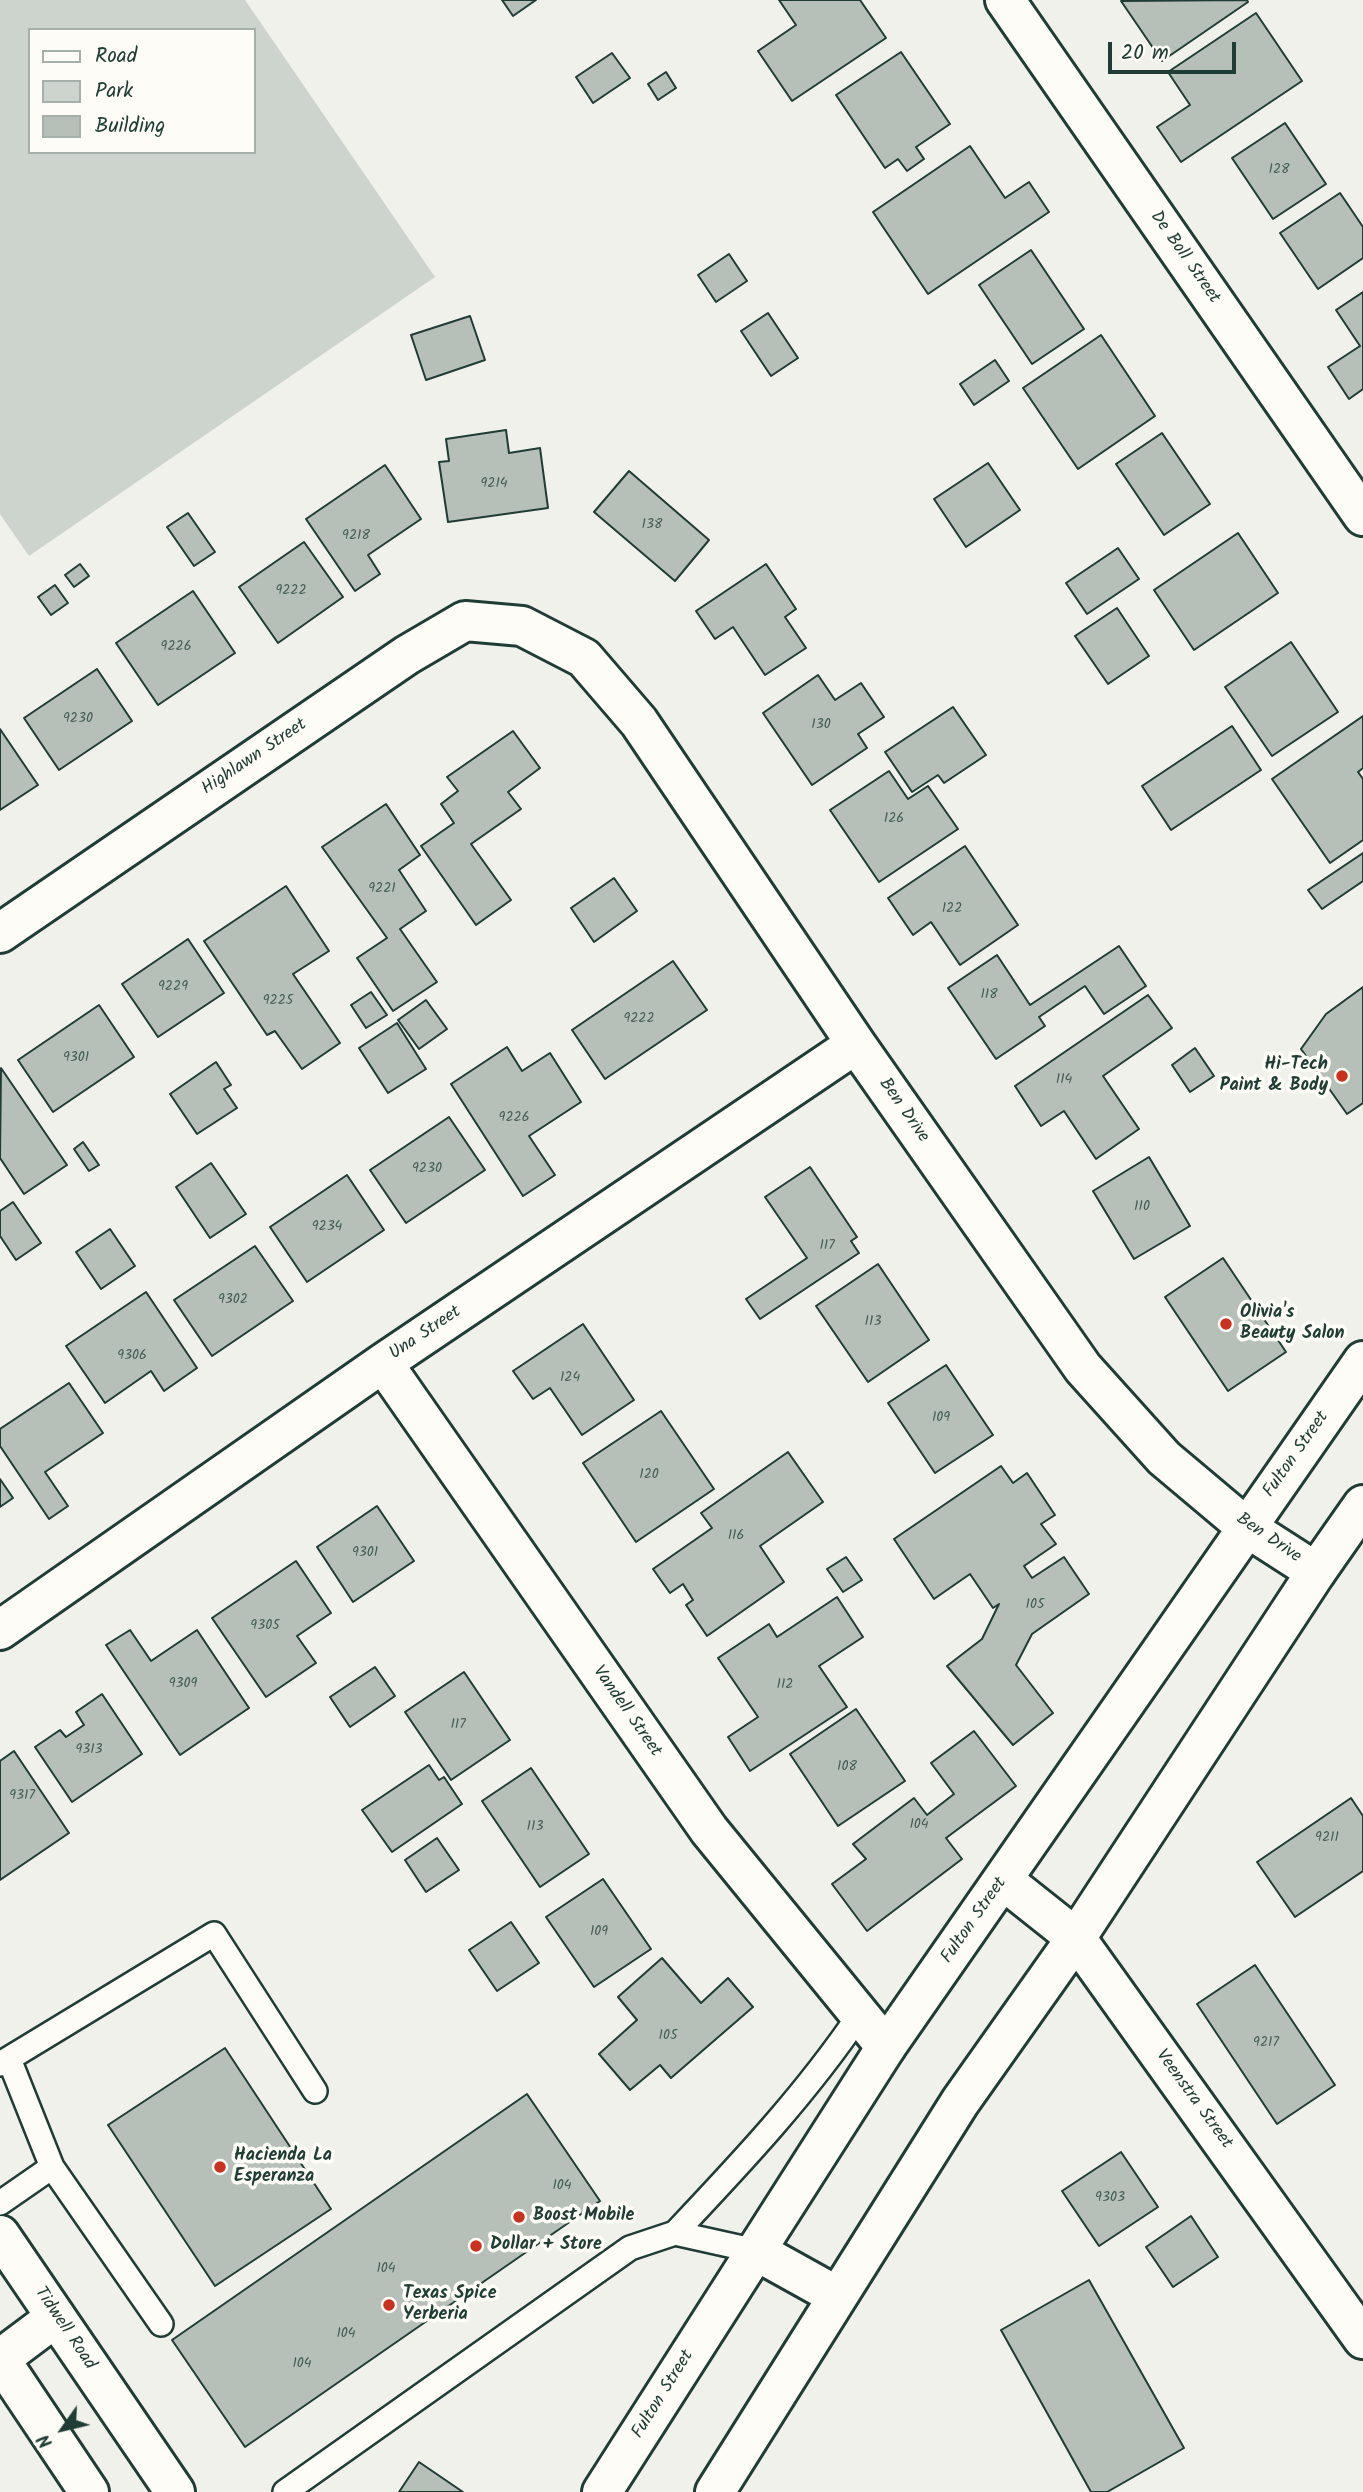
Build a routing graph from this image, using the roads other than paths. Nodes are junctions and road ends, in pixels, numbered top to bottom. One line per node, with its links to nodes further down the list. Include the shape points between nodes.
1 (1006, 0): 2 (street, De Boll Street)
2 (1363, 516)
3 (523, 626): 4 (street, Highlawn Street, via 465,621 407,655); 5 (street, Ben Drive, via 584,658 639,722)
4 (0, 933)
5 (856, 1044): 7 (street, Una Street); 9 (street, Ben Drive, via 1083,1368 1164,1458)
6 (1363, 1361): 9 (street, Fulton Street)
7 (383, 1363): 11 (street, Una Street); 14 (street, Vandell Street, via 709,1830)
8 (1363, 1505): 10 (street)
9 (1246, 1527): 10 (street, Ben Drive); 12 (street, Fulton Street)
10 (1316, 1572): 13 (street)
11 (0, 1630)
12 (1003, 1880): 13 (street, Veenstra Street); 15 (street, Fulton Street)
13 (1076, 1938): 23 (street, via 960,2102); 26 (street, Veenstra Street)
14 (860, 2014): 15 (street, Vandell Street); 20 (lane, via 766,2136)
15 (886, 2047): 22 (street, Fulton Street)
16 (5, 2062): 17 (lane, via 214,1934); 18 (lane)
17 (315, 2091)
18 (52, 2168): 19 (lane); 25 (lane)
19 (0, 2203)
20 (675, 2233): 22 (lane); 30 (lane, via 631,2248)
21 (0, 2235): 24 (street, Tidwell Road)
22 (755, 2251): 23 (street); 31 (street, Fulton Street)
23 (837, 2296): 32 (street)
24 (56, 2317): 27 (street); 29 (street, Tidwell Road)
25 (161, 2324)
26 (1363, 2339)
27 (0, 2359): 28 (street)
28 (89, 2492)
29 (175, 2492)
30 (285, 2492)
31 (602, 2492)
32 (715, 2492)

